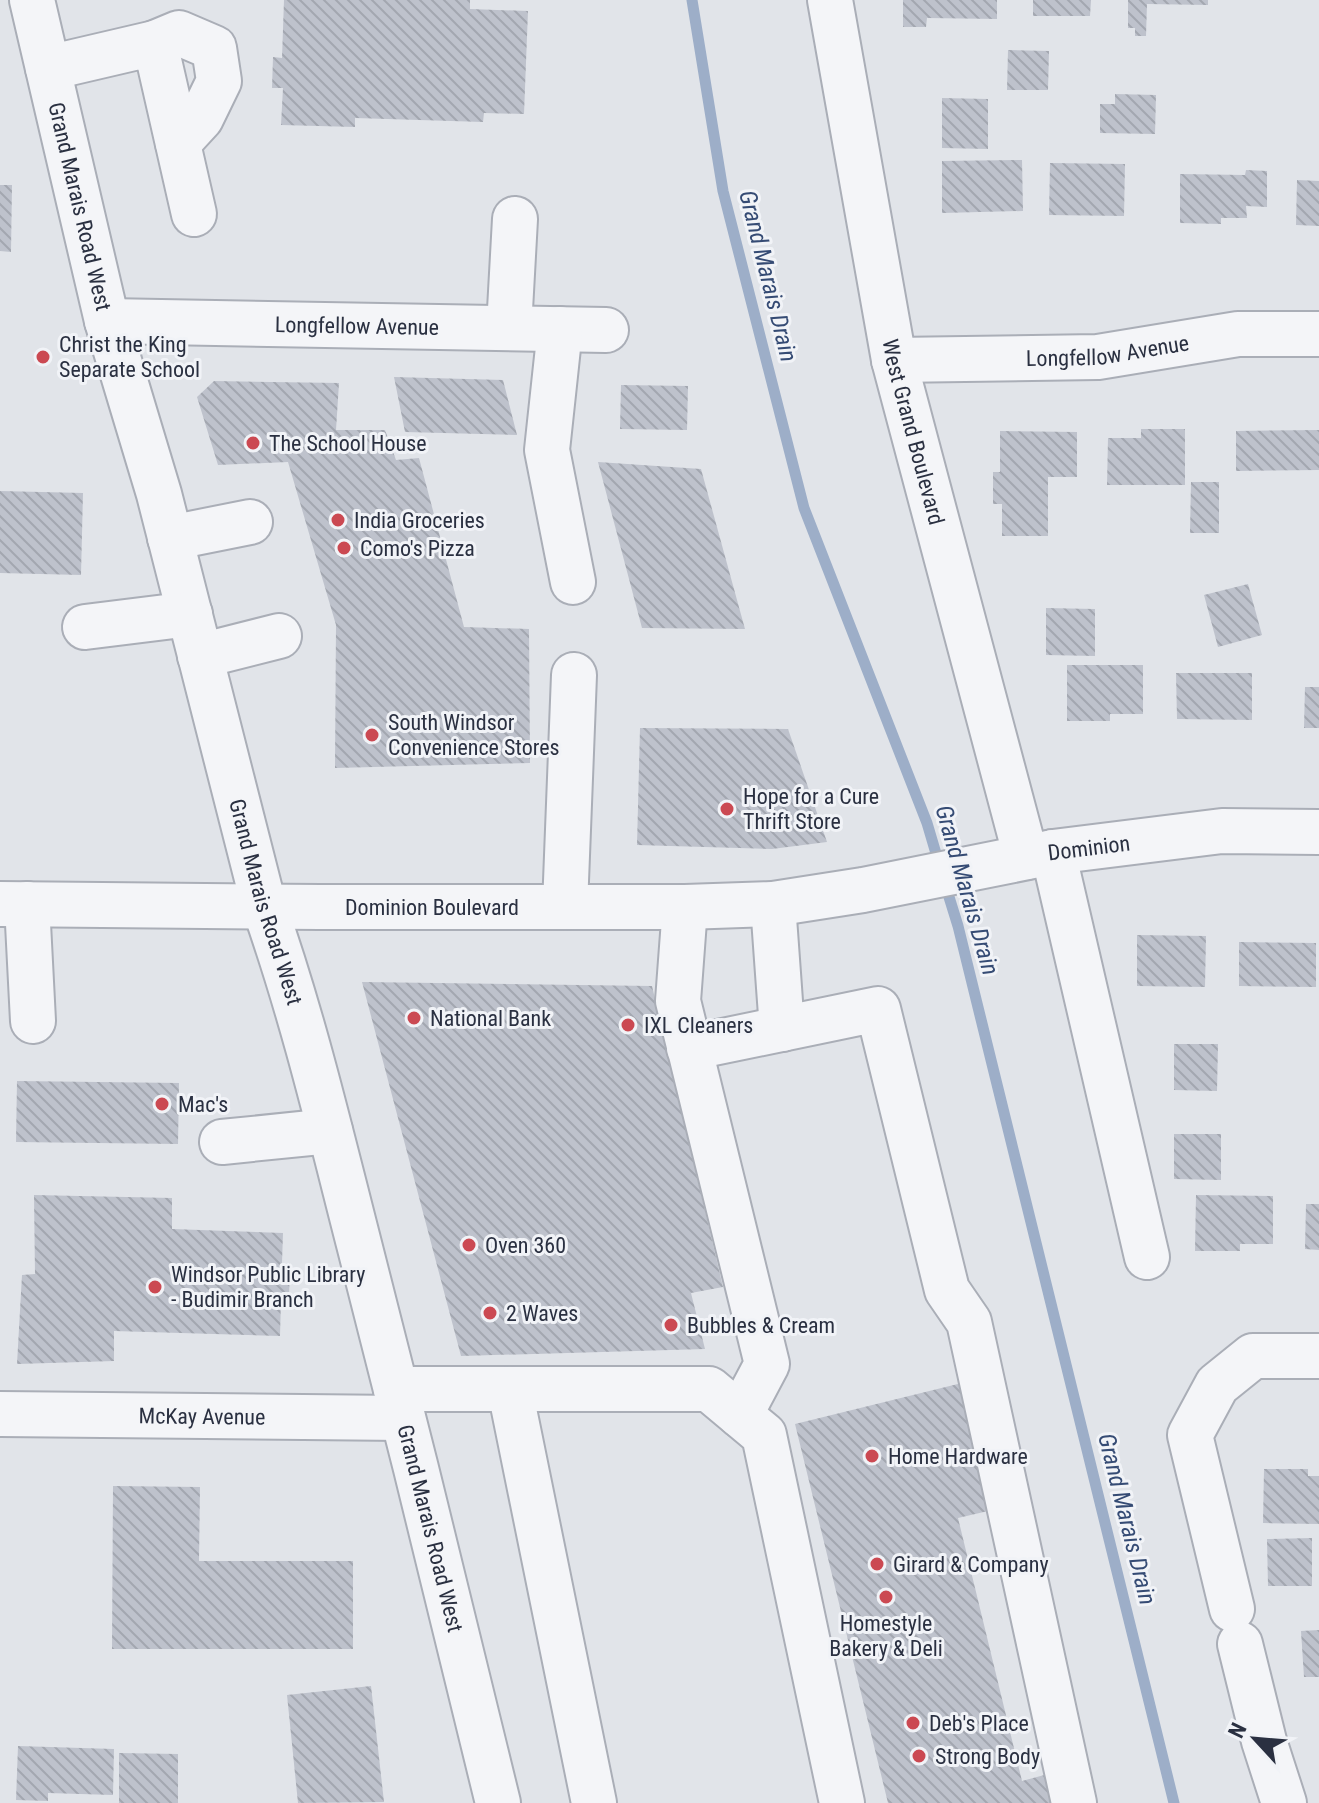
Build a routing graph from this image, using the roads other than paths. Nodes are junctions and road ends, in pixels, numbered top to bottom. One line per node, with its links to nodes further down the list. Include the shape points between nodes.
1 (32, 0): 3 (street, Grand Marais Road West)
2 (830, 0): 11 (street, West Grand Boulevard)
3 (48, 68): 4 (street, via 155,43); 6 (street, Grand Marais Road West)
4 (194, 214)
5 (515, 219): 7 (street)
6 (107, 321): 7 (street, Longfellow Avenue); 13 (street, Grand Marais Road West)
7 (509, 328): 8 (street, Longfellow Avenue)
8 (560, 329): 9 (street, Longfellow Avenue); 14 (street, via 547,450)
9 (606, 330)
10 (1319, 334): 11 (street, Longfellow Avenue, via 1238,334 1098,357)
11 (894, 360): 21 (street, West Grand Boulevard)
12 (250, 522): 13 (street)
13 (170, 538): 15 (street, Grand Marais Road West)
14 (573, 582)
15 (190, 614): 16 (street); 18 (street, Grand Marais Road West)
16 (85, 627)
17 (279, 636): 18 (street)
18 (200, 656): 25 (street, Grand Marais Road West)
19 (574, 675): 26 (street)
20 (1319, 832): 21 (street, Dominion, via 1222,831)
21 (1039, 855): 22 (street, Dominion); 33 (street, West Grand Boulevard)
22 (863, 890): 24 (street, Dominion Boulevard)
23 (14, 904): 25 (street, Dominion Boulevard); 28 (street)
24 (773, 904): 27 (street, Dominion Boulevard); 29 (street)
25 (264, 906): 26 (street, Dominion Boulevard); 31 (street, Grand Marais Road West)
26 (565, 907): 27 (street, Dominion Boulevard)
27 (685, 907): 30 (street, via 678,1001)
28 (33, 1021)
29 (782, 1029): 30 (street); 42 (street, via 878,1009 947,1290 969,1322)
30 (689, 1048): 38 (street, via 767,1364)
31 (330, 1131): 32 (street); 36 (street, Grand Marais Road West)
32 (222, 1142)
33 (1147, 1257)
34 (1319, 1356): 43 (street, via 1253,1356 1217,1385 1190,1435 1264,1741)
35 (510, 1390): 36 (street, McKay Avenue); 38 (street, McKay Avenue, via 709,1389); 40 (street)
36 (399, 1404): 37 (street, McKay Avenue, via 46,1430); 39 (street, Grand Marais Road West)
37 (0, 1414)
38 (740, 1415): 41 (street, McKay Avenue, via 764,1435)
39 (498, 1803)
40 (594, 1803)
41 (842, 1803)
42 (1074, 1803)
43 (1284, 1803)

